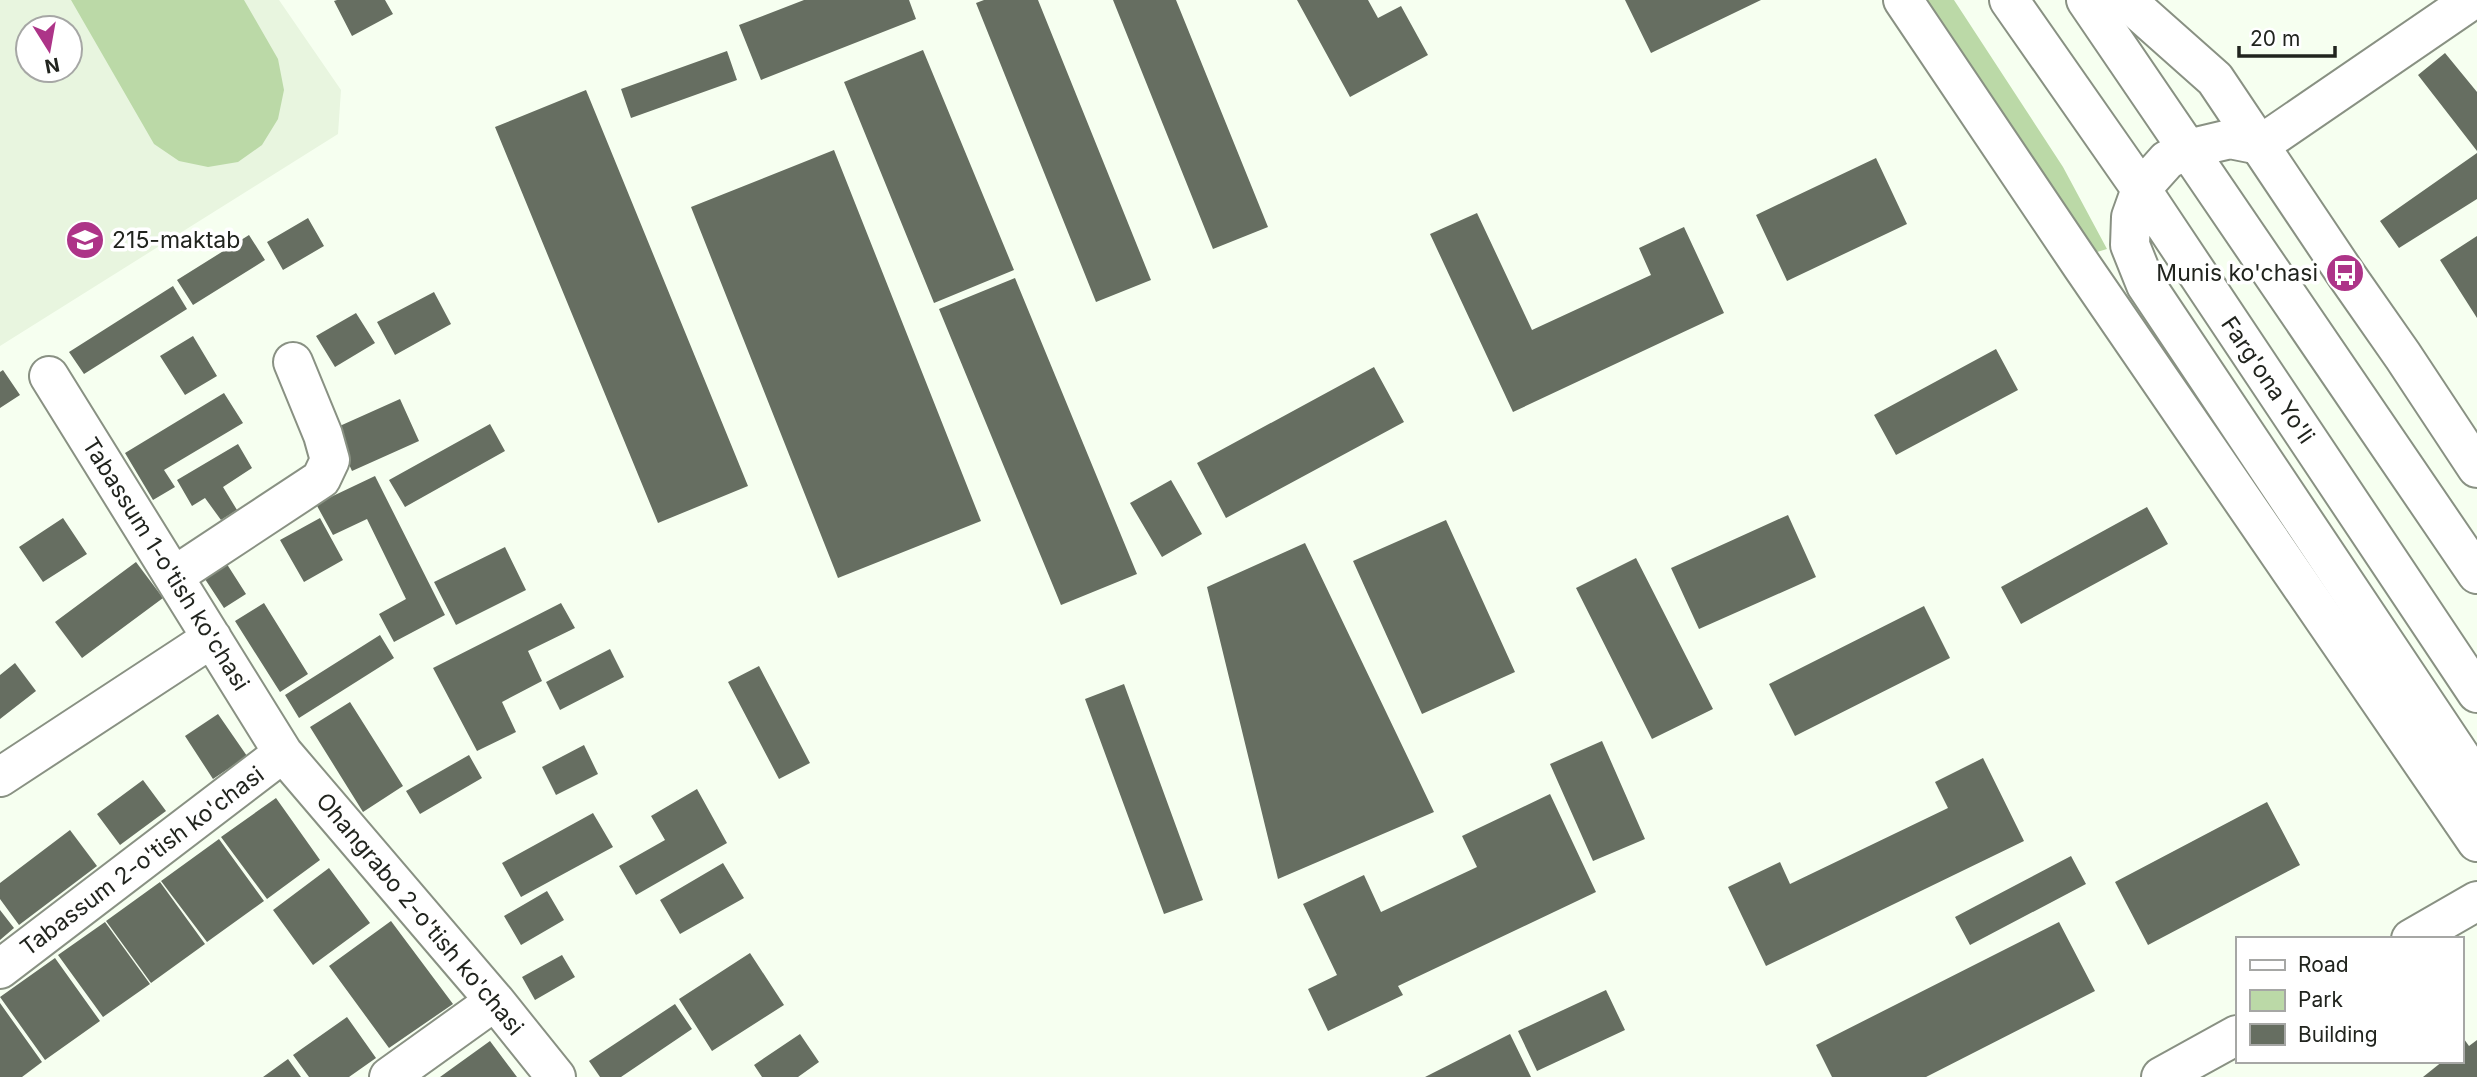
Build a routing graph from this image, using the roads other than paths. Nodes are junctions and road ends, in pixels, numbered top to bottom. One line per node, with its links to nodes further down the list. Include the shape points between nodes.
1 (1903, 0): 19 (street, via 2082,267)
2 (2009, 0): 8 (street, Farg'ona Yo'li)
3 (2086, 0): 7 (street)
4 (2126, 0): 6 (street, via 2215,79)
5 (2472, 0): 6 (street)
6 (2260, 145): 7 (street, via 2230,139); 11 (street)
7 (2188, 149): 8 (street, via 2167,160); 12 (street)
8 (2141, 189): 15 (street, Farg'ona Yo'li); 18 (street, via 2131,217 2130,245 2146,285)
9 (293, 362): 13 (street, via 330,460 321,480)
10 (49, 376): 13 (street, Tabassum 1-o'tish ko'chasi)
11 (2477, 468)
12 (2477, 574)
13 (174, 576): 14 (street, Tabassum 1-o'tish ko'chasi)
14 (212, 638): 16 (street, Tabassum 1-o'tish ko'chasi); 17 (street)
15 (2477, 693)
16 (284, 753): 22 (street, Tabassum 2-o'tish ko'chasi); 23 (street, Ohangrabo 2-o'tish ko'chasi)
17 (0, 778)
18 (2477, 781)
19 (2471, 822)
20 (2477, 901): 21 (street)
21 (2414, 937)
22 (0, 969)
23 (495, 1001): 25 (street); 26 (street, Ohangrabo 2-o'tish ko'chasi)
24 (2215, 1055): 27 (street)
25 (389, 1077)
26 (556, 1077)
27 (2161, 1077)

